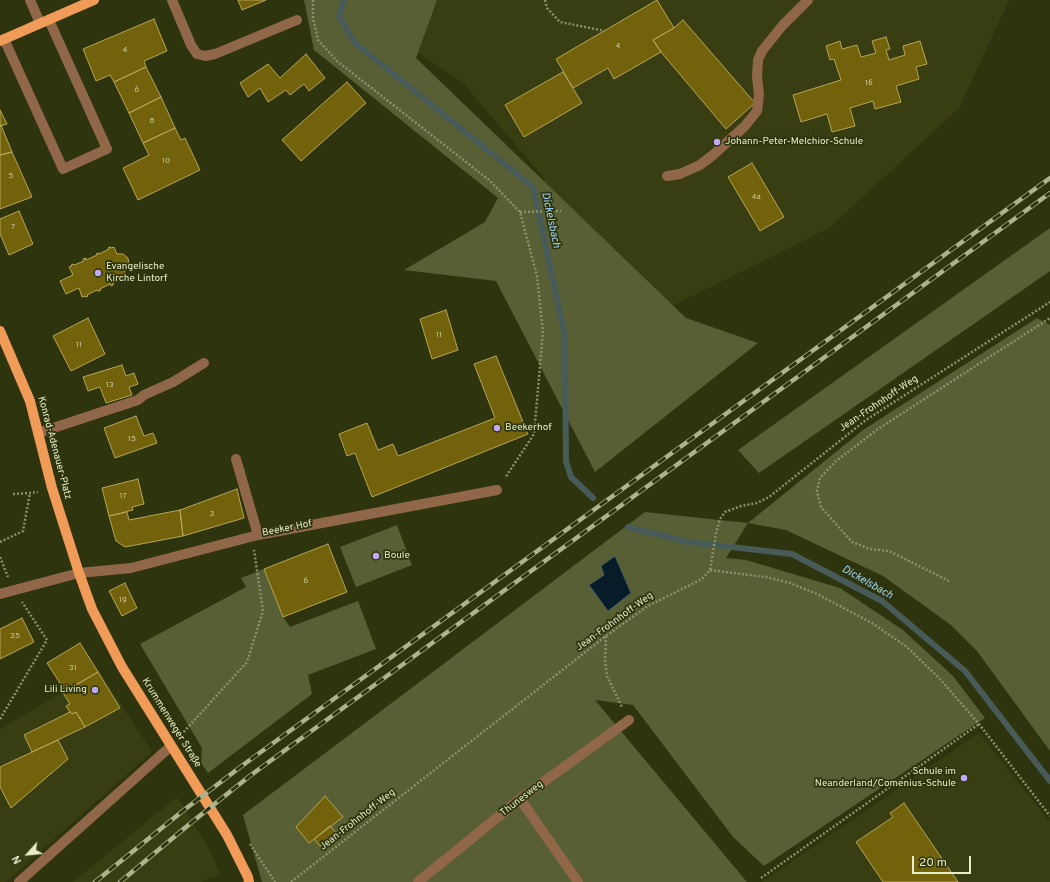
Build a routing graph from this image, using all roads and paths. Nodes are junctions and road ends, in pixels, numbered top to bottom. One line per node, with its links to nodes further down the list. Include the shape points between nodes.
1 (30, 0): 8 (street)
2 (94, 0): 8 (main road)
3 (172, 0): 7 (street, via 191,45 197,54 205,56)
4 (313, 0): 13 (path, via 313,18 318,40 337,61 488,180)
5 (545, 0): 9 (path, via 547,8 560,22)
6 (808, 0): 11 (street, via 762,51 758,60 758,111 745,126 700,165 680,174)
7 (297, 20)
8 (44, 22): 10 (main road); 10 (street, via 107,149 63,169)
9 (605, 31)
10 (2, 40)
11 (667, 176)
12 (560, 211): 13 (path)
13 (520, 212): 20 (path, via 537,276 543,332 534,434)
14 (1050, 302): 25 (path, Jean-Frohnhoff-Weg, via 866,420 769,497 725,512 716,533)
15 (1050, 318): 27 (path, via 878,429 836,461 820,478 816,491 821,507 852,542 870,549 889,550)
16 (0, 331): 18 (main road, Konrad-Adenauer-Platz, via 30,401)
17 (204, 363): 18 (street, via 138,400)
18 (38, 433): 26 (main road, Konrad-Adenauer-Platz, via 52,488)
19 (236, 459): 22 (street)
20 (497, 490): 22 (street, Beeker Hof)
21 (14, 494): 23 (path, via 30,493 23,531)
22 (255, 535): 26 (street, Beeker Hof, via 131,568); 34 (path, via 263,611 247,662)
23 (0, 542)
24 (0, 557): 28 (path)
25 (710, 570): 30 (path, Jean-Frohnhoff-Weg, via 702,579 648,606); 33 (path, via 766,577 790,583 872,623 907,647 939,678)
26 (79, 573): 28 (street, Beeker Hof); 34 (main road, Krummenweger Straße, via 92,609 122,667)
27 (949, 581)
28 (13, 590): 29 (street, Beeker Hof); 31 (path, via 47,640)
29 (0, 594)
30 (606, 636): 32 (path, via 607,676); 42 (path, Jean-Frohnhoff-Weg)
31 (0, 719)
32 (629, 720): 35 (street, Thunesweg)
33 (979, 724): 36 (path); 38 (path)
34 (171, 746): 39 (street); 40 (main road, Krummenweger Straße, via 234,847)
35 (520, 799): 43 (street, Thunesweg); 44 (street)
36 (1050, 816)
37 (249, 843): 41 (path)
38 (761, 878)
39 (19, 882)
40 (249, 882)
41 (275, 882)
42 (291, 882)
43 (418, 882)
44 (578, 882)

